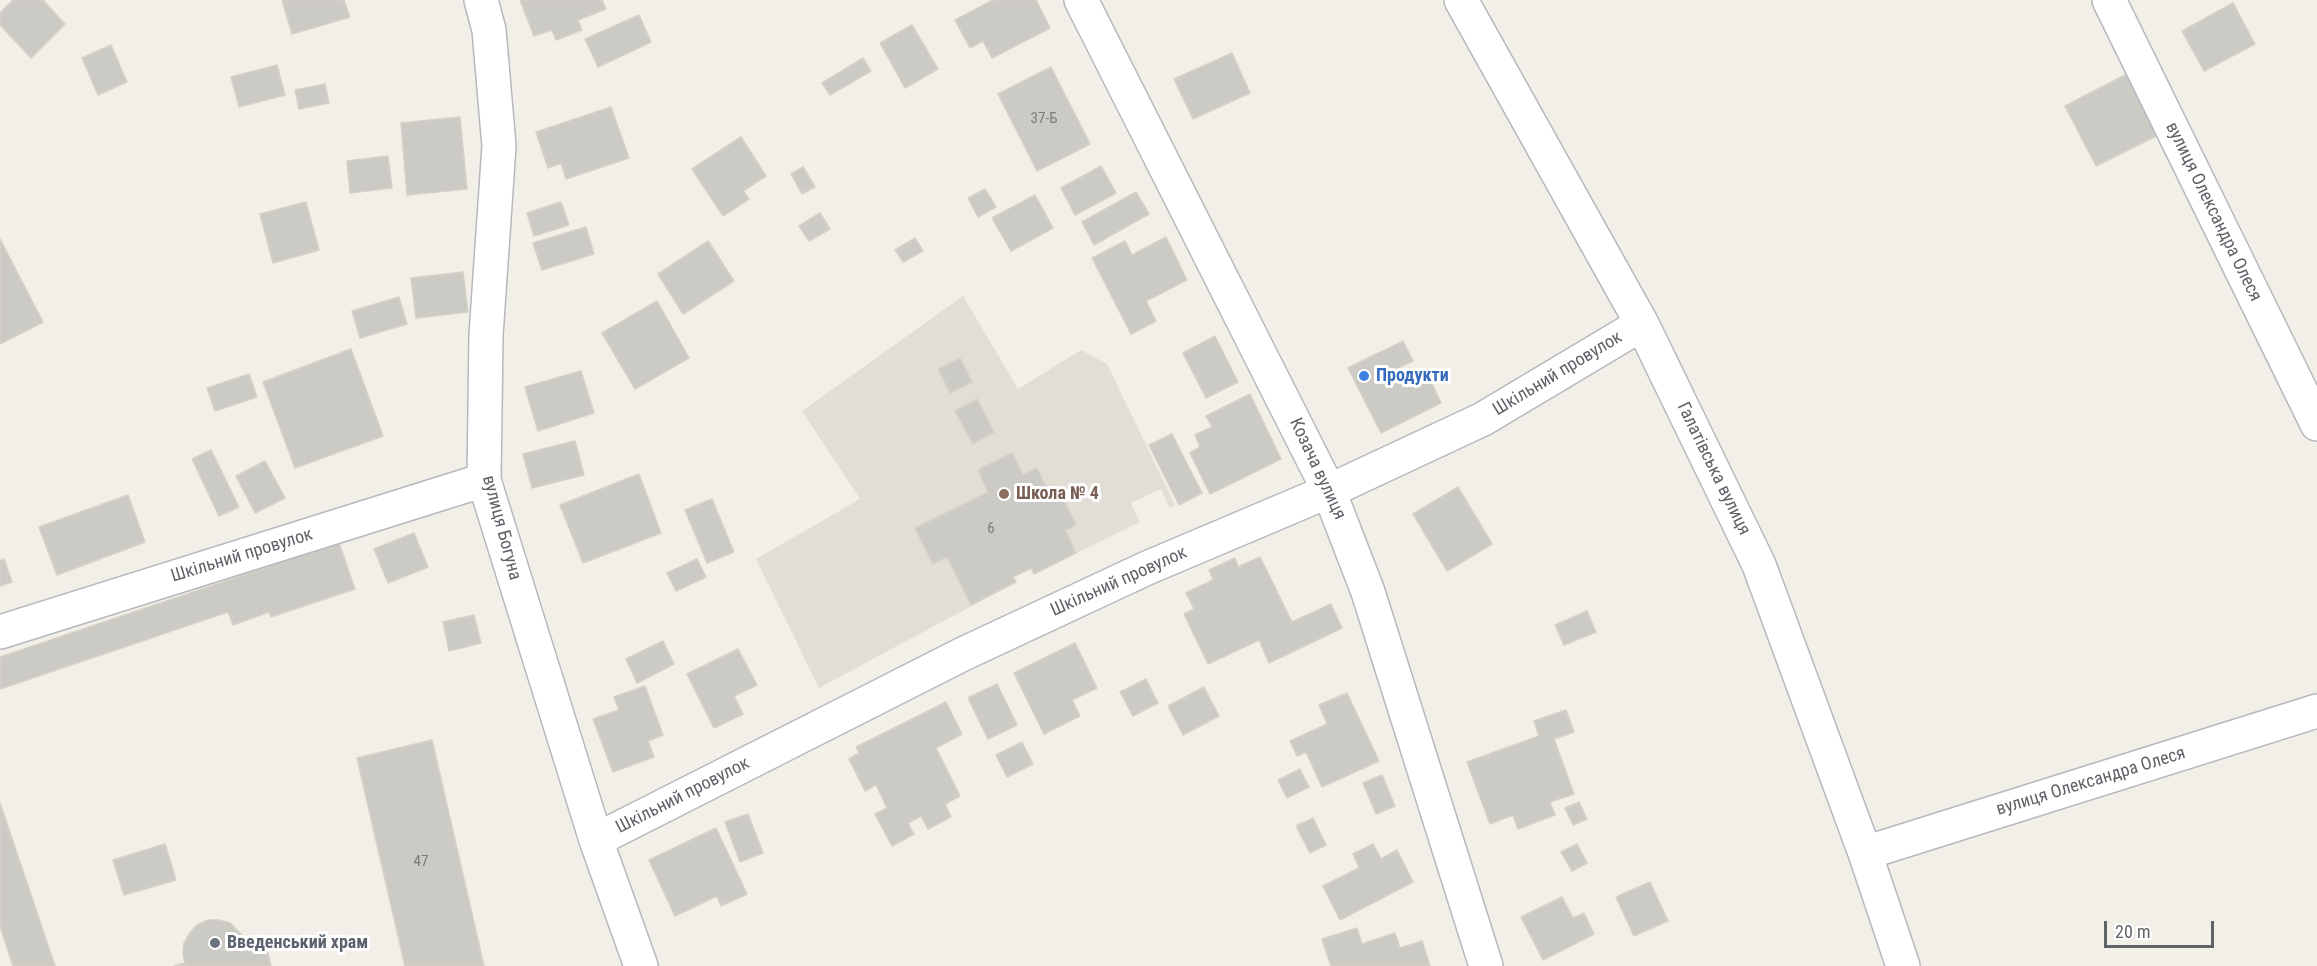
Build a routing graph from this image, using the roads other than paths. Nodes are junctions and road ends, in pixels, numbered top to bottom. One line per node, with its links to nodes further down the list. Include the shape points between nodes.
1 (481, 0): 7 (street, вулиця Богуна, via 489,30 499,146 486,335)
2 (1082, 0): 8 (street, Козача вулиця)
3 (1461, 0): 5 (street, Галатівська вулиця)
4 (2109, 0): 6 (street, вулиця Олександра Олеся)
5 (1642, 324): 8 (street, Шкільний провулок, via 1483,418); 12 (street, Галатівська вулиця, via 1759,565)
6 (2317, 424)
7 (484, 480): 9 (street, Шкільний провулок); 11 (street, вулиця Богуна)
8 (1329, 491): 11 (street, Шкільний провулок, via 1147,568 963,654); 14 (street, Козача вулиця, via 1368,592)
9 (0, 632)
10 (2317, 711): 12 (street, вулиця Олександра Олеся)
11 (596, 840): 13 (street, вулиця Богуна)
12 (1865, 854): 15 (street, Галатівська вулиця)
13 (641, 966)
14 (1486, 966)
15 (1903, 966)

